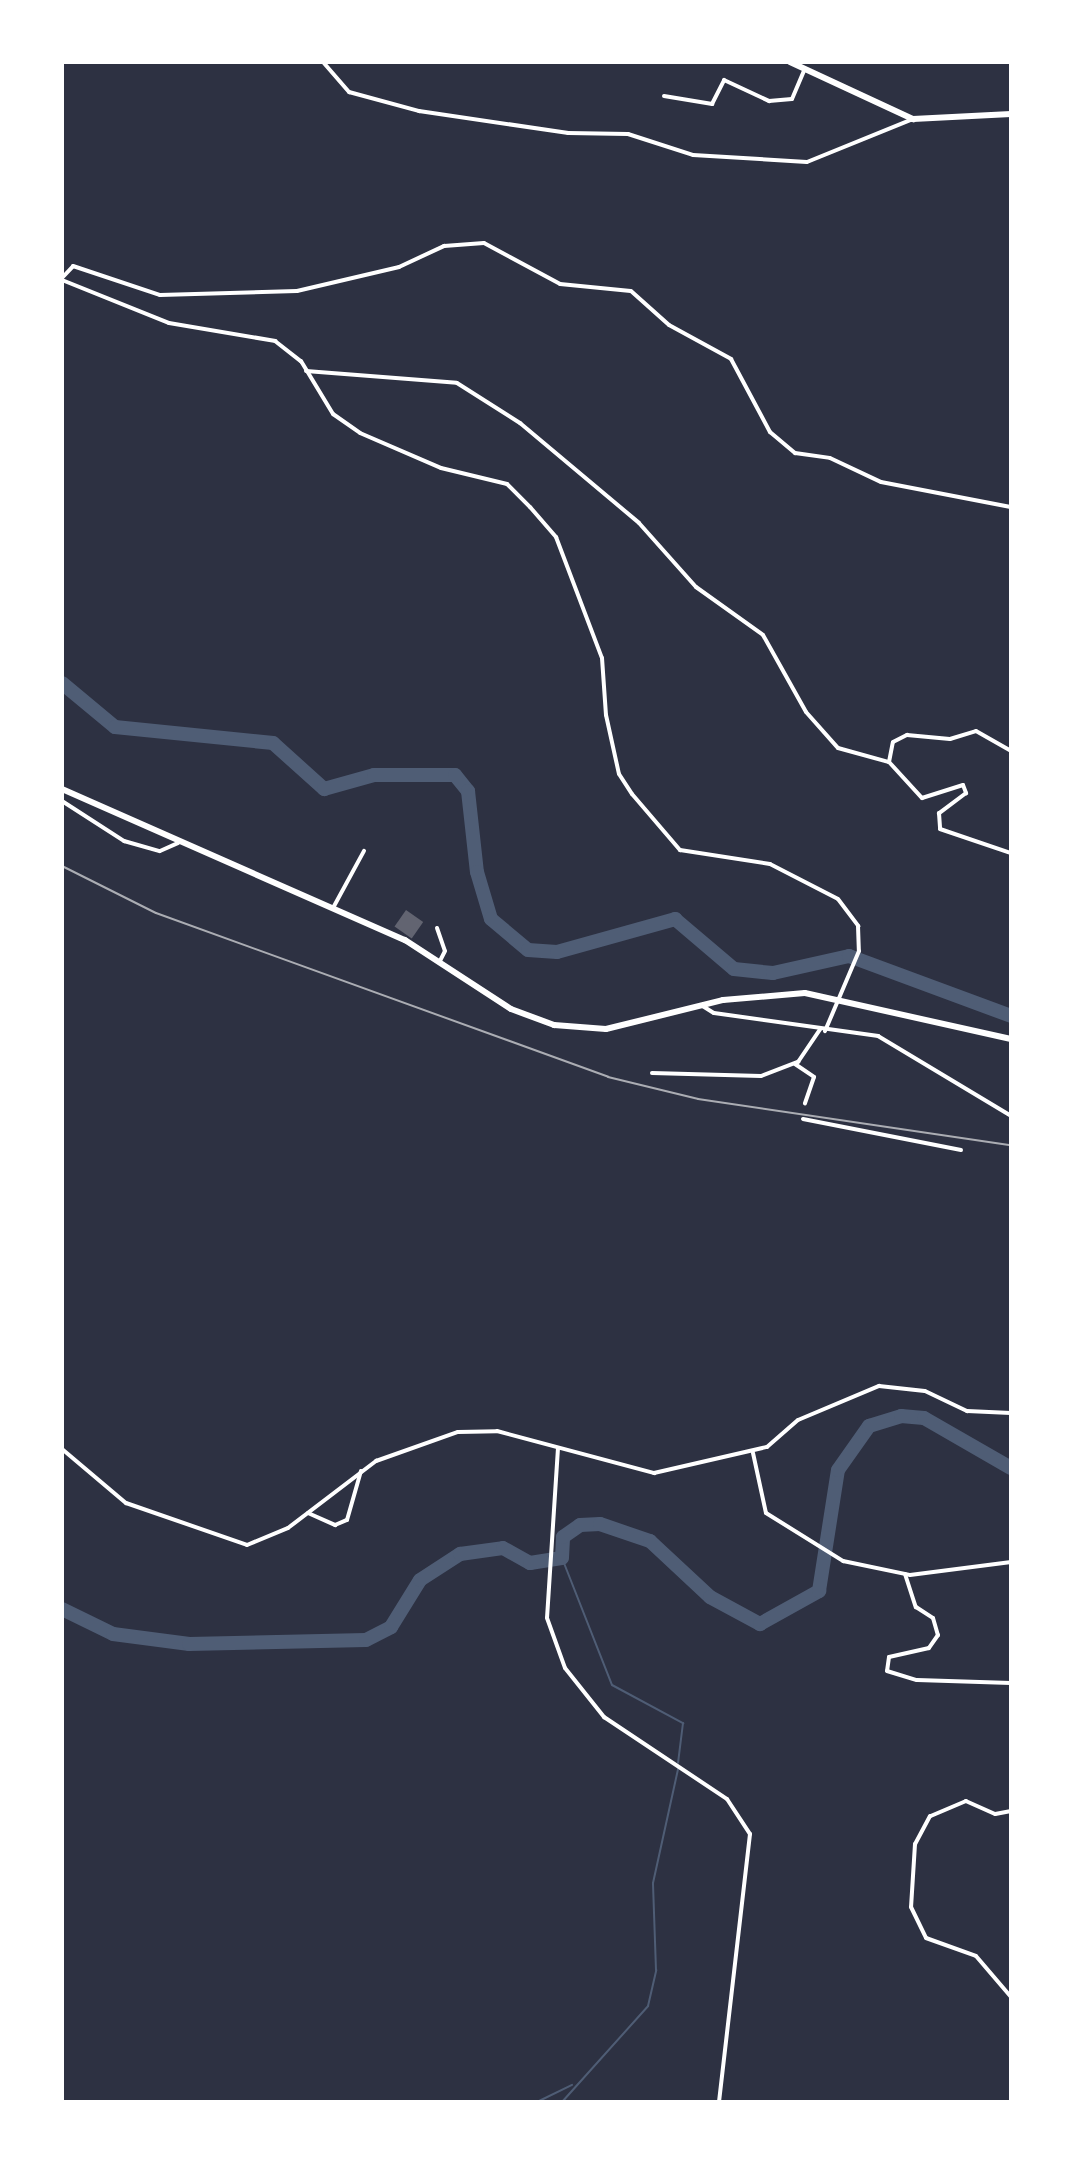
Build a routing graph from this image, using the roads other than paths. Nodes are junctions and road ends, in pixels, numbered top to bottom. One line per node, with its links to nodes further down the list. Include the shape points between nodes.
1 (323, 62): 6 (street, via 349,92 419,111 568,133 628,134 693,155 807,162)
2 (790, 62): 3 (main road)
3 (805, 69): 4 (street, via 792,99 769,101 724,80 712,104); 6 (main road)
4 (664, 96)
5 (1011, 114): 6 (main road)
6 (913, 119)
7 (62, 279): 8 (street, via 169,323 275,341); 9 (street, via 73,266 160,295 297,291 399,267 444,246 484,243 560,284 631,291 669,325 731,359 770,432 795,453 830,458 881,482)
8 (306, 371): 11 (street, via 457,383 520,423 639,523 696,587 763,635 824,735 849,754); 20 (street, via 333,414 360,433 441,468 507,484 549,526 602,658 606,715 619,774 680,850 754,859 838,899 858,926 859,951)
9 (1011, 507)
10 (1011, 751): 11 (street, via 976,731 950,739 907,735 893,742)
11 (889, 762): 16 (street, via 922,798 963,785 966,793 939,813 940,829)
12 (62, 789): 14 (main road)
13 (62, 801): 14 (street, via 124,841 160,851)
14 (178, 843): 17 (main road)
15 (364, 851): 17 (street)
16 (1011, 853)
17 (332, 910): 19 (main road)
18 (437, 928): 19 (street, via 445,951)
19 (439, 963): 21 (main road, via 511,1009 568,1028 628,1027)
20 (836, 997): 21 (main road, via 776,994); 22 (street); 23 (main road)
21 (701, 1005): 22 (street, via 714,1013)
22 (823, 1030): 24 (street); 27 (street, via 891,1041 974,1100)
23 (1011, 1039)
24 (795, 1064): 25 (street, via 748,1078); 26 (street, via 814,1077)
25 (652, 1073)
26 (805, 1103)
27 (1011, 1116)
28 (803, 1119): 29 (street)
29 (961, 1150)
30 (1011, 1413): 33 (street, via 967,1411 925,1391 879,1386 798,1420)
31 (558, 1448): 33 (street, via 654,1473); 34 (street, via 497,1431 458,1432); 41 (street, via 547,1618 579,1694 727,1799 750,1834)
32 (62, 1449): 35 (street, via 126,1503 222,1541 272,1538)
33 (753, 1453): 37 (street, via 766,1513 836,1557)
34 (361, 1471): 35 (street); 35 (street, via 347,1520 335,1525)
35 (308, 1512)
36 (1011, 1562): 37 (street)
37 (905, 1574): 38 (street, via 916,1607 933,1618 938,1635 929,1648 889,1657 887,1671 917,1680)
38 (1011, 1683)
39 (1011, 1811): 40 (street, via 995,1814 966,1801 930,1816 915,1844 911,1907 926,1938 976,1956)
40 (1011, 1997)
41 (719, 2102)

